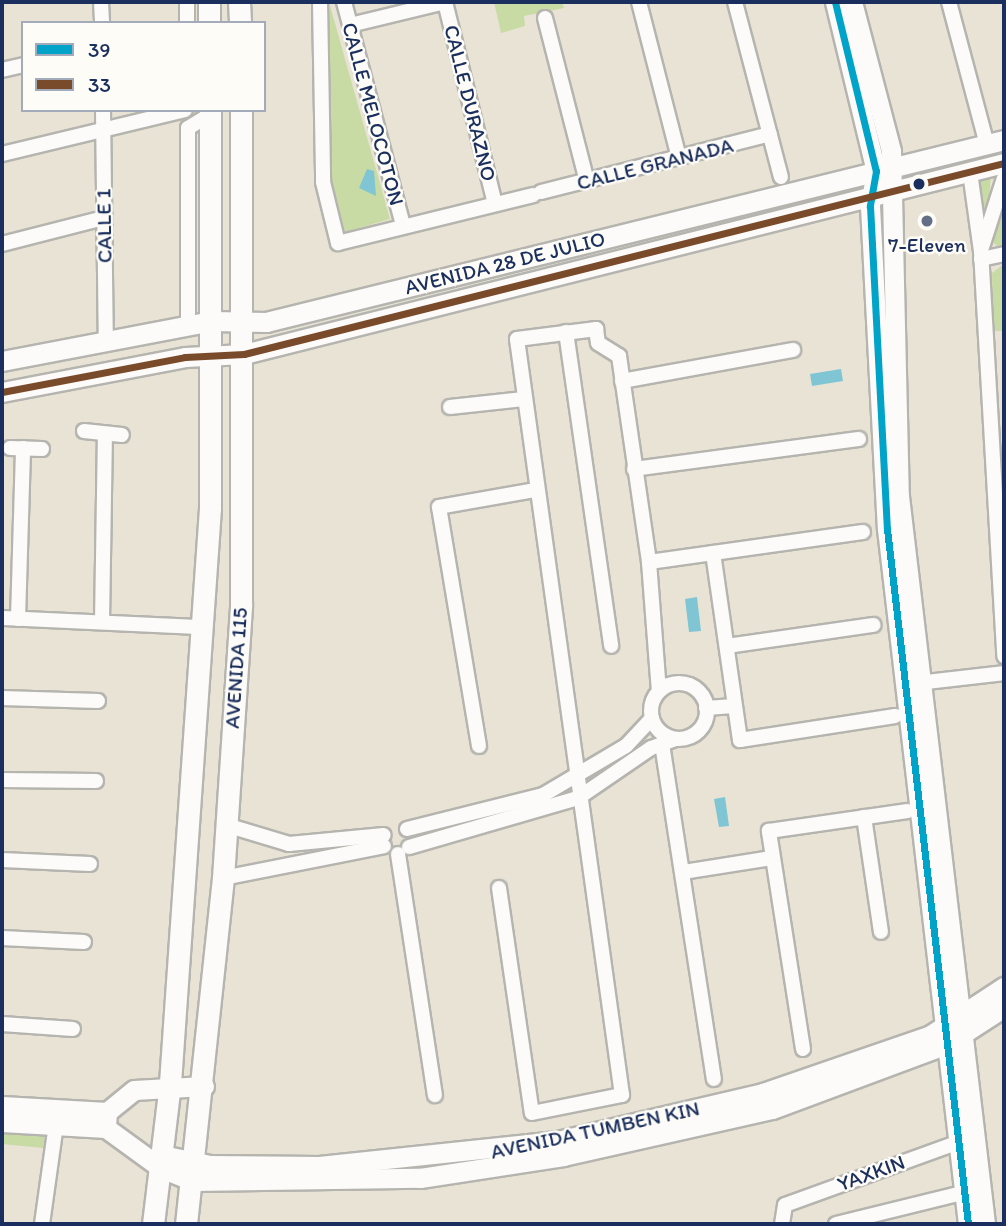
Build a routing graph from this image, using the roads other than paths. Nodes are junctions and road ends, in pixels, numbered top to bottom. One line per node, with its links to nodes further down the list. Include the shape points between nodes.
1 (101, 2): 14 (street)
2 (187, 2): 15 (street)
3 (209, 2): 16 (main road)
4 (239, 2): 17 (main road)
5 (320, 2): 42 (street, CALLE MELOCOTON, via 323,182)
6 (344, 2): 18 (street, CALLE MELOCOTON)
7 (445, 2): 18 (street, CALLE DURAZNO); 39 (street, CALLE DURAZNO)
8 (639, 2): 30 (street)
9 (735, 2): 27 (street)
10 (835, 2): 21 (street)
11 (852, 2): 21 (street)
12 (949, 2): 28 (street)
13 (545, 18): 36 (street)
14 (102, 21)
15 (187, 21)
16 (209, 21)
17 (240, 21)
18 (350, 25): 41 (street, CALLE MELOCOTON)
19 (21, 66): 20 (street)
20 (2, 71)
21 (872, 111): 32 (street)
22 (103, 112): 26 (street, CALLE 1)
23 (175, 112): 26 (street)
24 (210, 112): 46 (main road, AVENIDA 115); 48 (street, via 188,128)
25 (241, 112): 47 (main road, AVENIDA 115)
26 (103, 127): 29 (street); 40 (street, CALLE 1)
27 (770, 134): 30 (street, CALLE GRANADA); 34 (street)
28 (996, 143): 32 (street, AVENIDA 28 DE JULIO)
29 (2, 154)
30 (679, 158): 36 (street, CALLE GRANADA)
31 (1004, 163): 33 (street, AVENIDA 28 DE JULIO)
32 (883, 169): 38 (street); 47 (street, AVENIDA 28 DE JULIO, via 305,313)
33 (970, 172): 38 (street, AVENIDA 28 DE JULIO); 45 (street)
34 (781, 177)
35 (1004, 178): 45 (street)
36 (587, 181): 37 (street, CALLE GRANADA)
37 (537, 194): 39 (street, CALLE DURAZNO)
38 (879, 199): 52 (street, AVENIDA 28 DE JULIO); 80 (street, via 889,248 899,496); 113 (street, via 887,529)
39 (495, 204): 41 (street, CALLE DURAZNO)
40 (104, 218): 43 (street); 50 (street, CALLE 1)
41 (403, 225): 42 (street, CALLE DURAZNO)
42 (338, 243)
43 (2, 244)
44 (1004, 254): 45 (street)
45 (981, 255): 65 (street)
46 (212, 321): 47 (street, AVENIDA 28 DE JULIO); 48 (street, AVENIDA 28 DE JULIO); 53 (main road, AVENIDA 115)
47 (244, 322): 52 (main road, AVENIDA 115)
48 (188, 327): 50 (street, AVENIDA 28 DE JULIO)
49 (566, 332): 55 (street, via 596,329 598,343 619,356); 57 (street, via 517,338); 76 (street)
50 (106, 342): 54 (street, AVENIDA 28 DE JULIO)
51 (793, 350): 55 (street)
52 (244, 354): 53 (street, AVENIDA 28 DE JULIO); 96 (main road, AVENIDA 115, via 241,604)
53 (210, 357): 56 (street, AVENIDA 28 DE JULIO); 75 (main road, AVENIDA 115)
54 (2, 361)
55 (622, 382): 64 (street)
56 (2, 392)
57 (524, 399): 58 (street); 66 (street)
58 (450, 407)
59 (84, 431): 60 (street)
60 (105, 434): 61 (street); 73 (street)
61 (122, 435)
62 (859, 439): 64 (street)
63 (42, 449): 72 (street, via 17,448)
64 (634, 469): 69 (street)
65 (998, 485): 70 (street)
66 (535, 489): 89 (street, via 439,507); 90 (street)
67 (863, 532): 68 (street)
68 (713, 553): 69 (street); 77 (street)
69 (649, 562): 81 (street)
70 (1000, 581): 78 (street)
71 (2, 618): 72 (street)
72 (18, 619): 73 (street)
73 (102, 622): 75 (street)
74 (873, 625): 77 (street)
75 (202, 627): 116 (main road, AVENIDA 115)
76 (611, 646)
77 (727, 646): 84 (street)
78 (1004, 656)
79 (1004, 673): 80 (street)
80 (918, 683): 113 (street)
81 (659, 691): 85 (street, via 686,684 702,695); 87 (street)
82 (2, 698): 83 (street)
83 (98, 702)
84 (734, 706): 85 (street); 86 (street, via 740,740)
85 (706, 708): 88 (street, via 700,729)
86 (895, 716)
87 (652, 718): 88 (street); 90 (street, via 626,746)
88 (669, 741): 93 (street); 103 (street)
89 (479, 746)
90 (576, 778): 93 (street); 97 (street, via 512,806)
91 (2, 780): 92 (street)
92 (96, 781)
93 (578, 798): 99 (street); 105 (street, via 622,1095 533,1113)
94 (908, 811): 95 (street)
95 (864, 817): 100 (street, via 769,831); 106 (street)
96 (226, 825): 98 (street, via 304,845); 104 (main road, AVENIDA 115)
97 (407, 829): 98 (street, via 393,826); 99 (street)
98 (384, 840): 99 (street); 104 (street)
99 (404, 850): 118 (street)
100 (771, 858): 103 (street); 114 (street)
101 (2, 860): 102 (street)
102 (90, 864)
103 (683, 872): 115 (street)
104 (223, 878): 117 (main road, AVENIDA 115)
105 (499, 888)
106 (881, 932)
107 (2, 939): 108 (street)
108 (84, 942)
109 (1004, 987): 113 (street, AVENIDA TUMBEN KIN)
110 (1004, 1007): 113 (street, AVENIDA TUMBEN KIN)
111 (2, 1024): 112 (street)
112 (73, 1029)
113 (952, 1032): 123 (street); 125 (street, AVENIDA TUMBEN KIN, via 772,1109 563,1156 420,1178)
114 (803, 1049)
115 (713, 1079)
116 (170, 1083): 117 (street); 120 (street, via 134,1090); 124 (main road, AVENIDA 115)
117 (204, 1086): 125 (main road, AVENIDA 115)
118 (435, 1095)
119 (2, 1106): 120 (street)
120 (106, 1120): 122 (street); 124 (street)
121 (2, 1122): 122 (street)
122 (56, 1124): 127 (street)
123 (967, 1139): 126 (street); 130 (street, YAXKIN, via 785,1205); 133 (street)
124 (162, 1161): 125 (street, AVENIDA TUMBEN KIN); 128 (main road, AVENIDA 115)
125 (194, 1173): 129 (main road, AVENIDA 115)
126 (965, 1192): 131 (street, YAXKIN); 132 (street)
127 (41, 1224)
128 (153, 1224)
129 (187, 1224)
130 (782, 1224)
131 (836, 1224)
132 (968, 1224)
133 (985, 1224)

